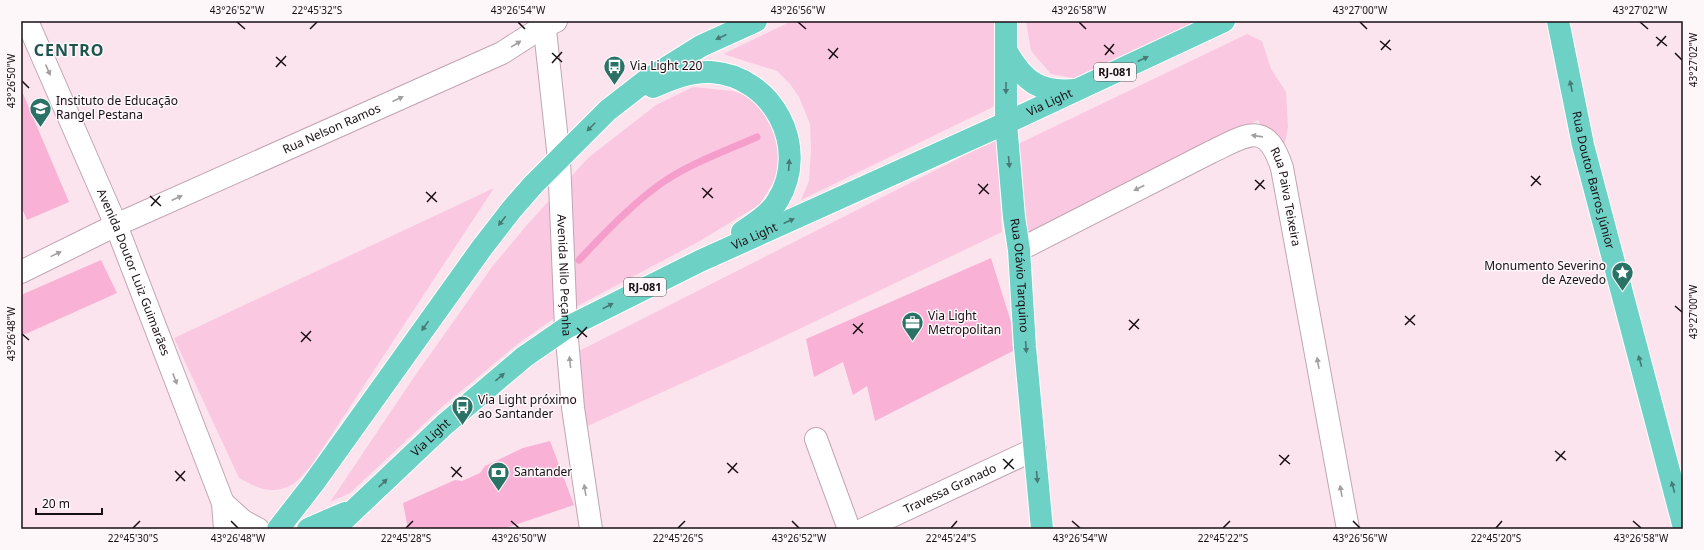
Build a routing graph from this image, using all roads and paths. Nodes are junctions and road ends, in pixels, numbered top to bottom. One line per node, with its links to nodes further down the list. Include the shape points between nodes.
1 (27, 21): 12 (street, Avenida Doutor Luiz Guimarães, one-way to 12)
2 (756, 21): 9 (main road, one-way to 9, via 677,60)
3 (1006, 21): 7 (main road, Rua Otávio Tarquino)
4 (1224, 21): 8 (main road, Via Light / RJ-081, one-way to 4)
5 (1558, 21): 21 (main road, Rua Doutor Barros Júnior, one-way to 5, via 1583,145)
6 (548, 23): 11 (street, Avenida Nilo Peçanha); 12 (street, Rua Nelson Ramos, one-way to 6, via 502,53)
7 (1007, 52): 8 (main road, via 1020,72 1033,83 1056,90); 10 (main road, Rua Otávio Tarquino, one-way to 10)
8 (1078, 90): 10 (main road, Via Light / RJ-081)
9 (608, 110): 11 (main road, one-way to 11); 14 (main road, one-way to 9, via 758,221 778,199 789,166 788,141 785,127 778,114 753,88 735,78 710,72 671,79)
10 (1006, 123): 13 (main road, Rua Otávio Tarquino, one-way to 13); 14 (main road, Via Light / RJ-081, one-way to 10)
11 (559, 159): 16 (street, Avenida Nilo Peçanha); 24 (main road, one-way to 24, via 512,209 481,249)
12 (116, 225): 15 (street, Rua Nelson Ramos, one-way to 12); 19 (street, Avenida Doutor Luiz Guimarães, one-way to 19)
13 (1019, 250): 18 (main road, Rua Otávio Tarquino, one-way to 18); 31 (street, Rua Paiva Teixeira, one-way to 13, via 1282,168 1277,151 1269,141 1254,134 1243,137)
14 (700, 261): 16 (main road, Via Light / RJ-081, one-way to 14)
15 (21, 272)
16 (566, 328): 20 (main road, Via Light / RJ-081, one-way to 16, via 444,425 524,357); 27 (street, Avenida Nilo Peçanha, one-way to 16, via 573,408)
17 (816, 439): 28 (street)
18 (1035, 449): 29 (street, Travessa Granado); 30 (main road, Rua Otávio Tarquino, one-way to 30)
19 (223, 503): 22 (street, Avenida Doutor Luiz Guimarães); 23 (street, via 243,521)
20 (360, 505): 25 (main road); 26 (main road, Via Light / RJ-081)
21 (1683, 524)
22 (225, 529)
23 (258, 529)
24 (278, 529)
25 (308, 529)
26 (334, 529)
27 (591, 529)
28 (848, 529)
29 (864, 529)
30 (1042, 529)
31 (1348, 529)

